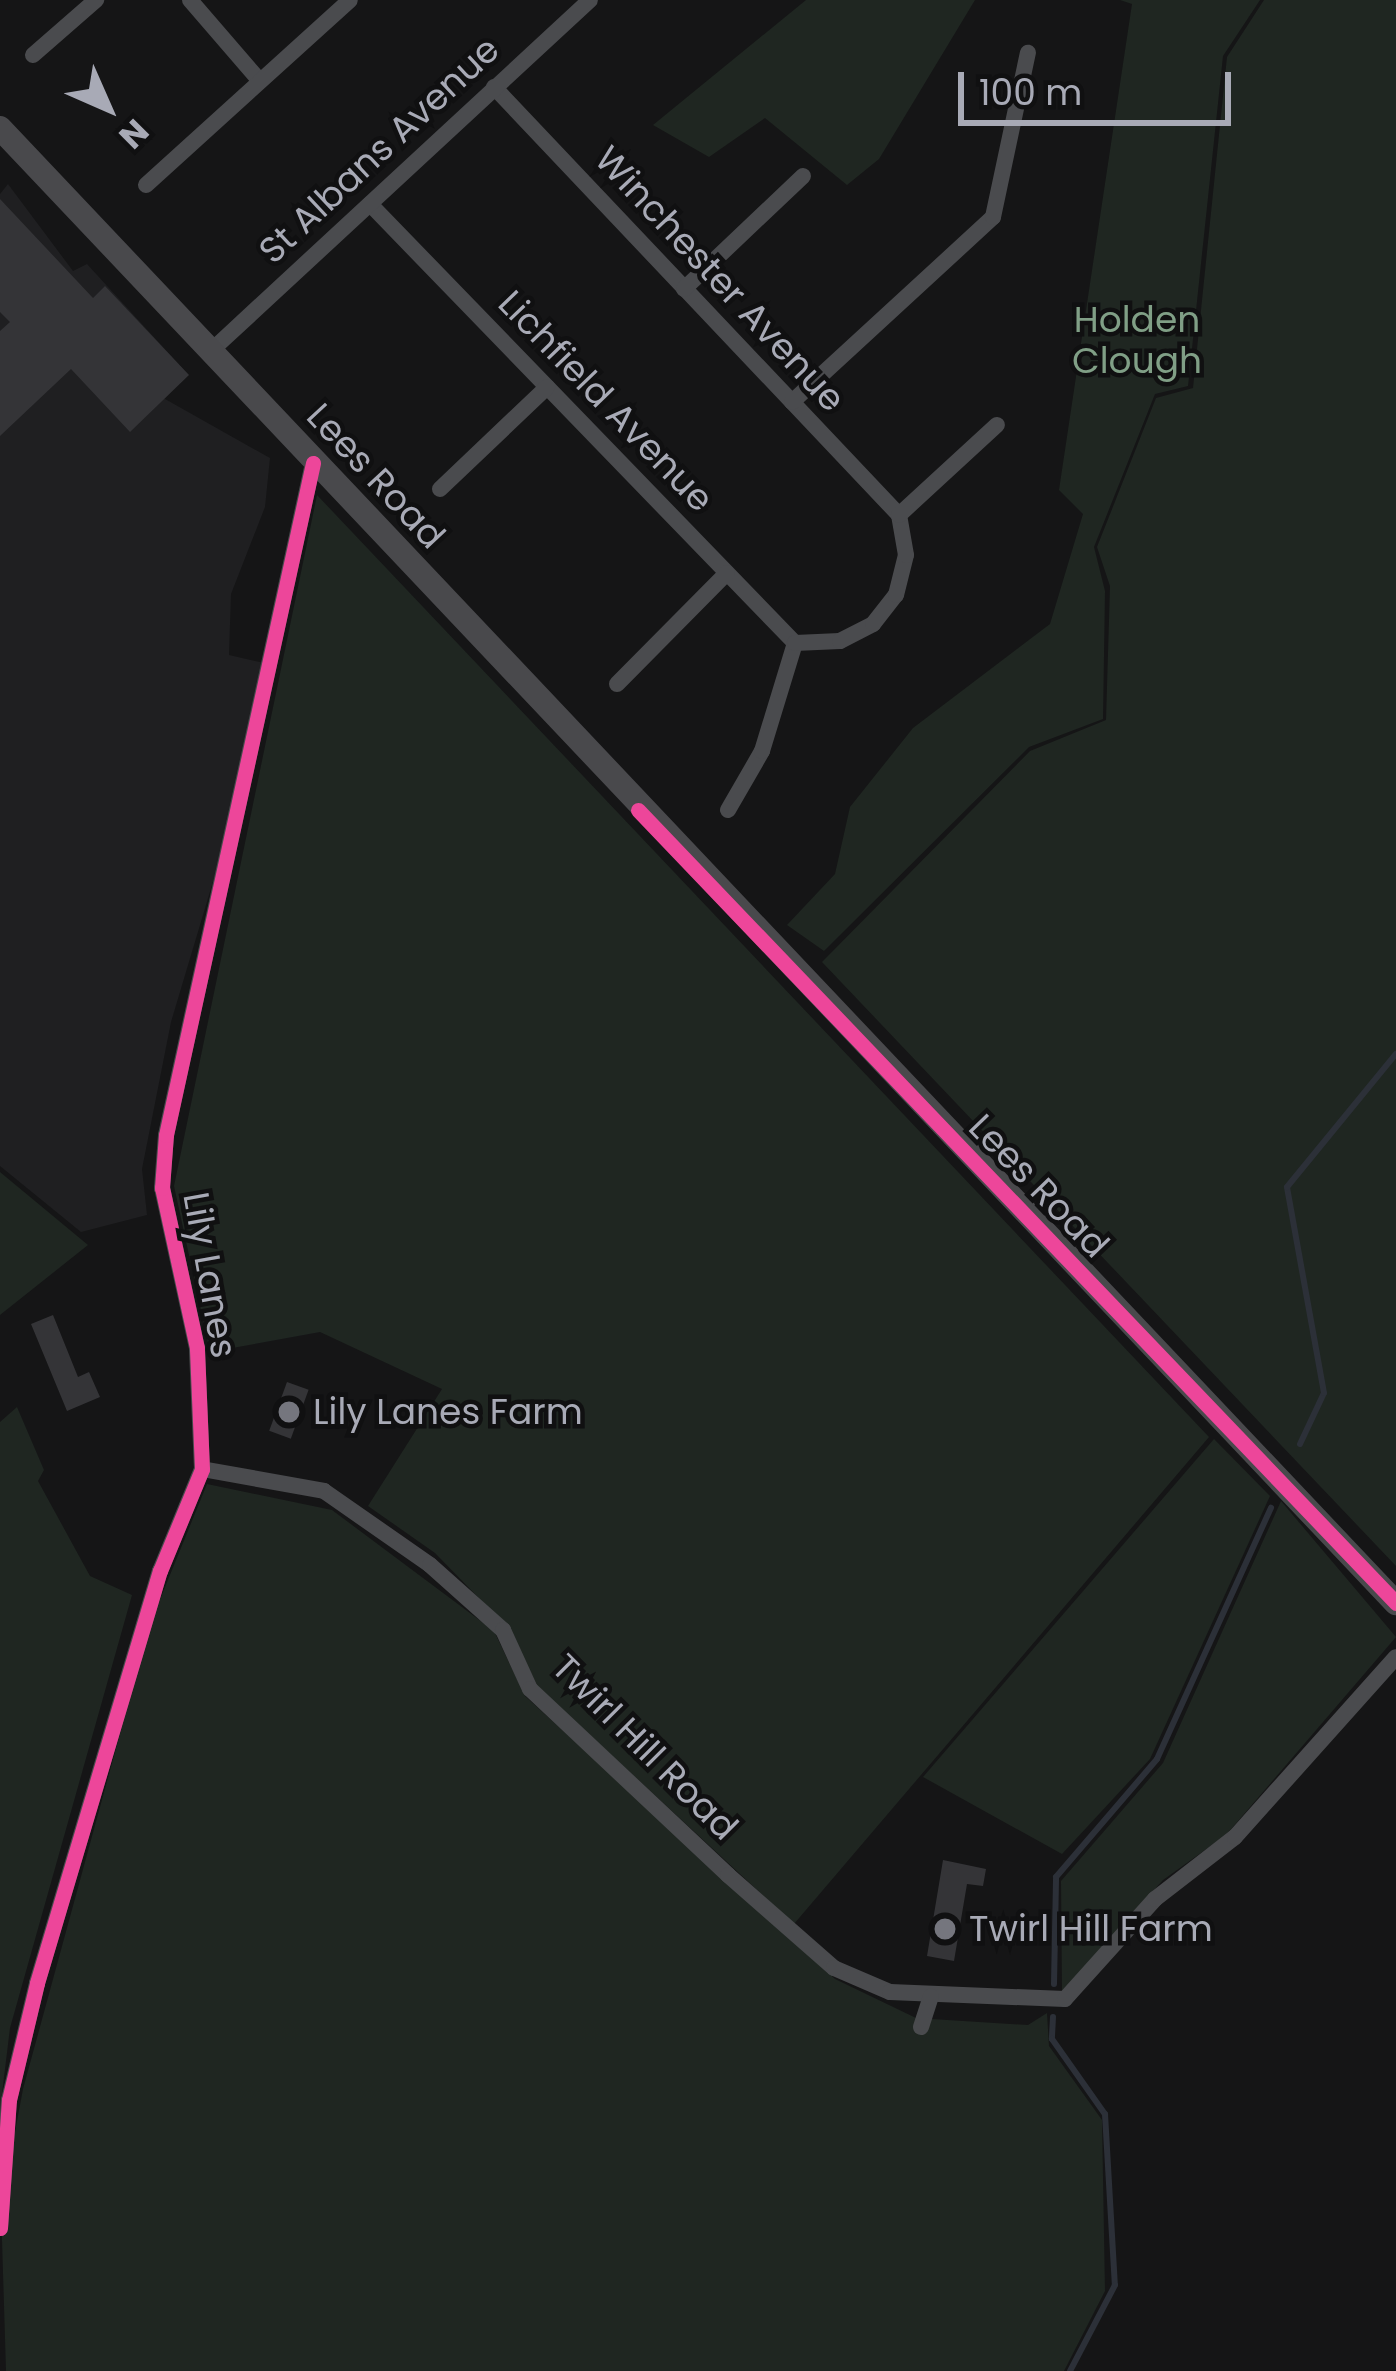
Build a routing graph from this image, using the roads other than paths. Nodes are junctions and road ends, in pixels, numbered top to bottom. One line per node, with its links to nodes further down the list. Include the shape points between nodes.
1 (96, 0): 6 (street)
2 (190, 0): 7 (street)
3 (350, 0): 7 (street)
4 (590, 0): 8 (street, St Albans Avenue)
5 (1028, 53): 16 (street, via 993,217)
6 (33, 55)
7 (260, 81): 11 (street)
8 (494, 88): 12 (street, St Albans Avenue); 13 (street, Winchester Avenue)
9 (0, 128): 14 (main road, Lees Road)
10 (803, 176): 13 (street)
11 (146, 184)
12 (370, 204): 14 (street, St Albans Avenue); 15 (street, Lichfield Avenue)
13 (684, 289): 16 (street, Winchester Avenue)
14 (212, 350): 18 (main road, Lees Road)
15 (547, 387): 19 (street); 21 (street, Lichfield Avenue)
16 (792, 402): 20 (street, Winchester Avenue)
17 (997, 425): 20 (street)
18 (313, 463): 25 (street, Lily Lanes, via 166,1135 162,1188 197,1348); 26 (main road, Lees Road)
19 (440, 489)
20 (899, 515): 22 (street, via 906,555 884,610 839,641)
21 (728, 573): 22 (street, Lichfield Avenue); 23 (street)
22 (795, 644): 24 (street, via 762,751)
23 (617, 684)
24 (728, 811)
25 (202, 1469): 28 (street, Twirl Hill Road, via 324,1491 430,1565 503,1630 530,1690 834,1968 890,1993); 30 (street, Lily Lanes, via 160,1571 37,1983 9,2100)
26 (1396, 1603)
27 (1396, 1657): 28 (street, Twirl Hill Road, via 1235,1837 1155,1899 1065,2000)
28 (931, 1997): 29 (street)
29 (921, 2027)
30 (0, 2228)

